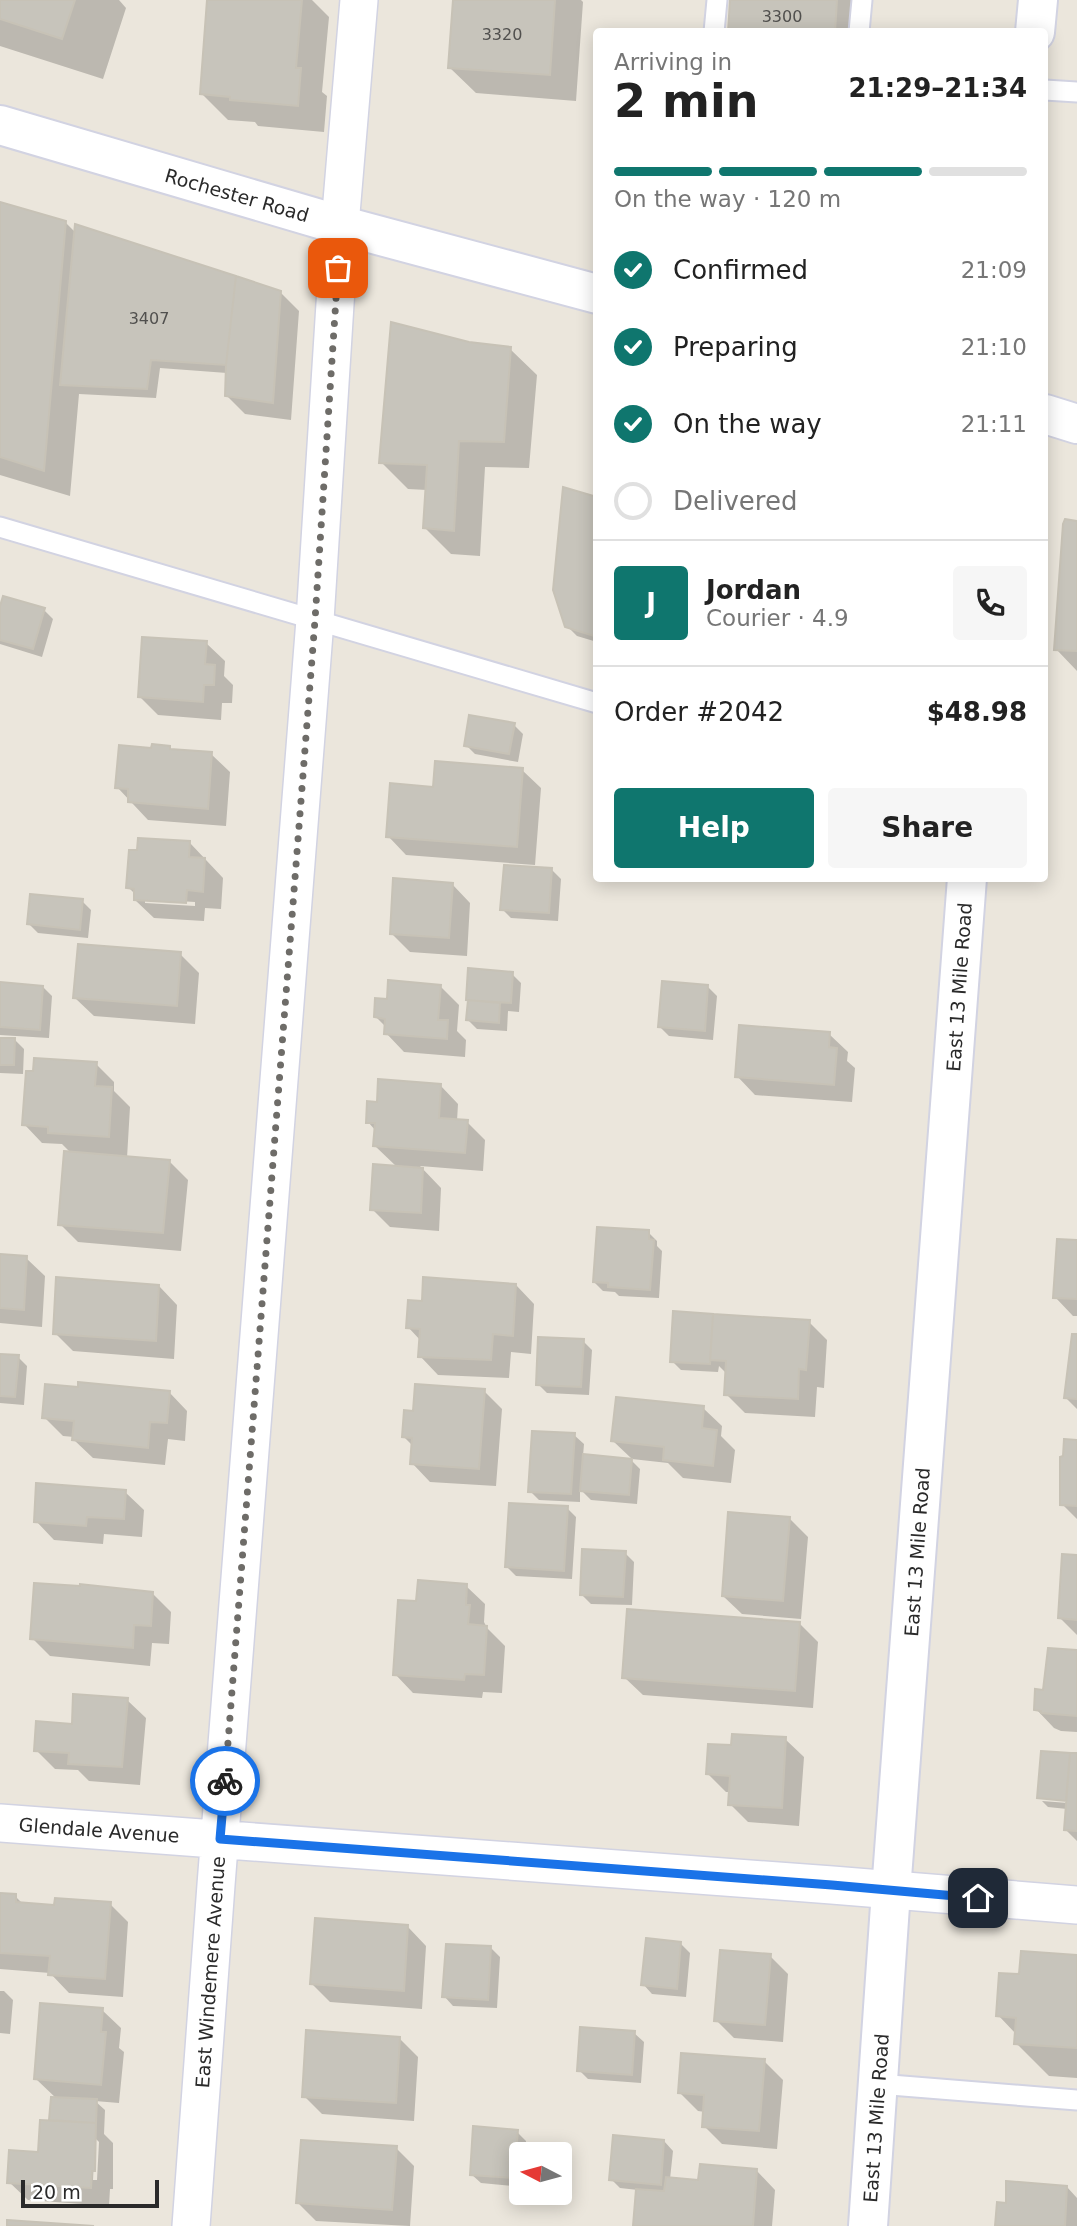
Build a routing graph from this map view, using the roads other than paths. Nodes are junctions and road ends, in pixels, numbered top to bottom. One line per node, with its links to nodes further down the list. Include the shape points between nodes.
1 (359, 0): 11 (street, East Windemere Avenue)
2 (717, 0): 5 (lane)
3 (862, 0): 6 (lane)
4 (1038, 0): 7 (main road)
5 (714, 28)
6 (859, 28)
7 (1035, 28)
8 (1048, 90): 9 (lane)
9 (1077, 92)
10 (0, 125): 11 (main road, Rochester Road)
11 (340, 226): 12 (main road, Rochester Road); 16 (street, East Windemere Avenue)
12 (593, 293)
13 (1048, 415): 14 (main road)
14 (1077, 424)
15 (0, 527): 16 (lane)
16 (315, 620): 17 (lane); 20 (street, East Windemere Avenue)
17 (593, 702)
18 (967, 882): 21 (main road, East 13 Mile Road)
19 (0, 1823): 20 (street, Glendale Avenue)
20 (220, 1839): 21 (street, Glendale Avenue); 25 (street, East Windemere Avenue)
21 (891, 1891): 22 (street, Glendale Avenue); 23 (main road, East 13 Mile Road)
22 (1077, 1905)
23 (878, 2084): 24 (lane); 26 (main road, East 13 Mile Road)
24 (1077, 2100)
25 (191, 2226)
26 (868, 2226)

